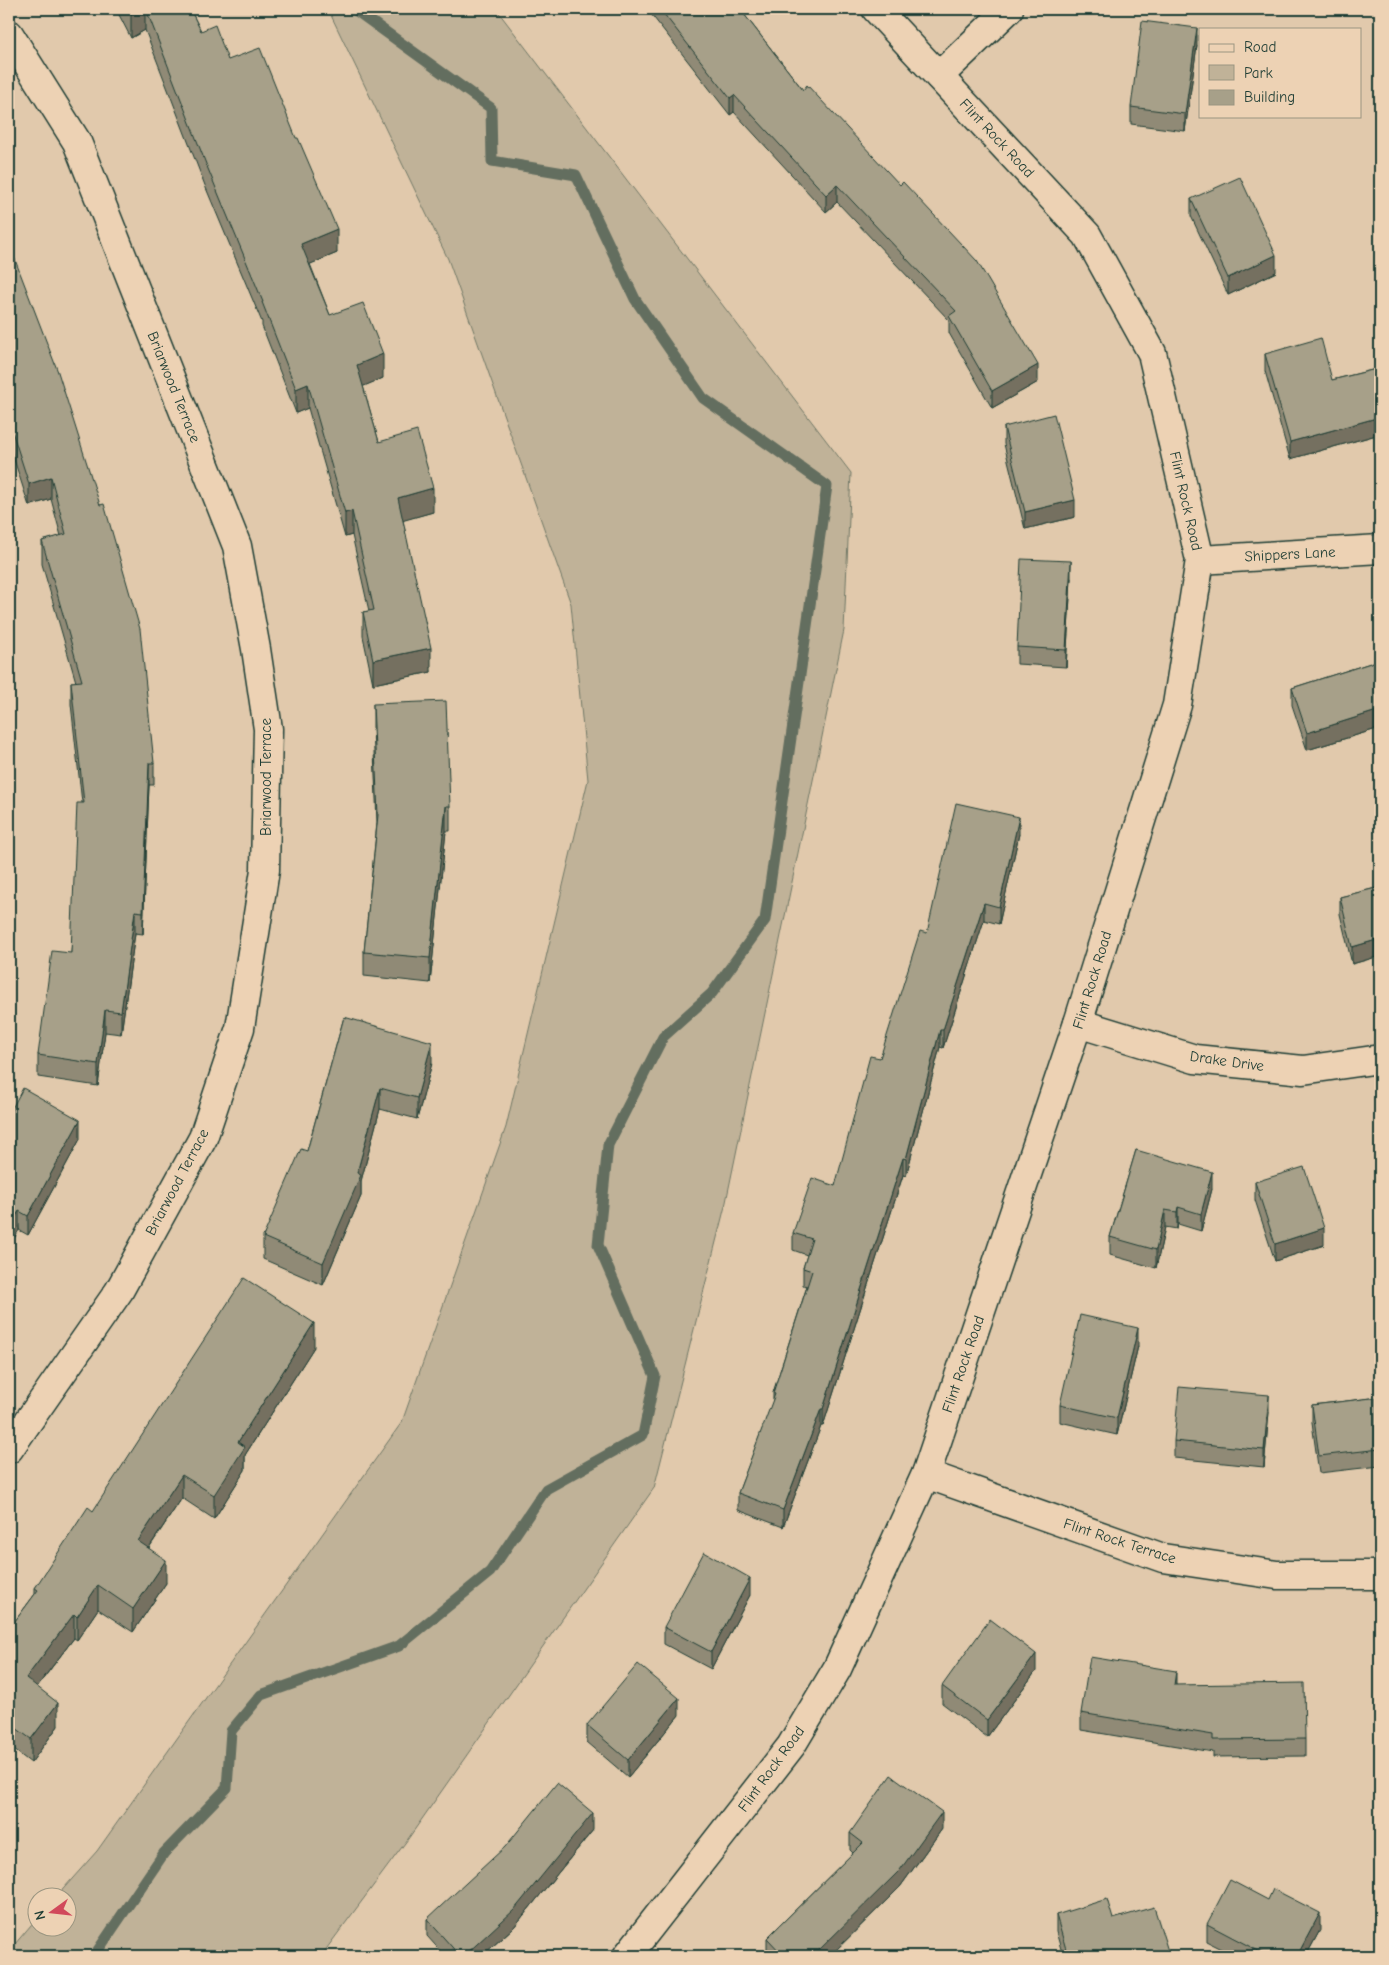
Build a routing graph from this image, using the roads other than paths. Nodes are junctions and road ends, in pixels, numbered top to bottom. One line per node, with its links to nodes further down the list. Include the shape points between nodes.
1 (876, 9): 4 (street, Flint Rock Road)
2 (1009, 9): 4 (street)
3 (9, 34): 9 (street, Briarwood Terrace, via 78,142 237,546 268,729 265,870 240,1028 203,1138 119,1291)
4 (939, 76): 6 (street, Flint Rock Road, via 1087,235 1152,353)
5 (1380, 549): 6 (street, Shippers Lane)
6 (1200, 560): 7 (street, Flint Rock Road, via 1177,705)
7 (1078, 1023): 8 (street, Drake Drive, via 1196,1059 1303,1070); 10 (street, Flint Rock Road)
8 (1380, 1059)
9 (9, 1449)
10 (926, 1474): 11 (street, Flint Rock Terrace, via 1163,1558 1278,1575); 12 (street, Flint Rock Road, via 837,1669 791,1746)
11 (1380, 1575)
12 (627, 1956)

